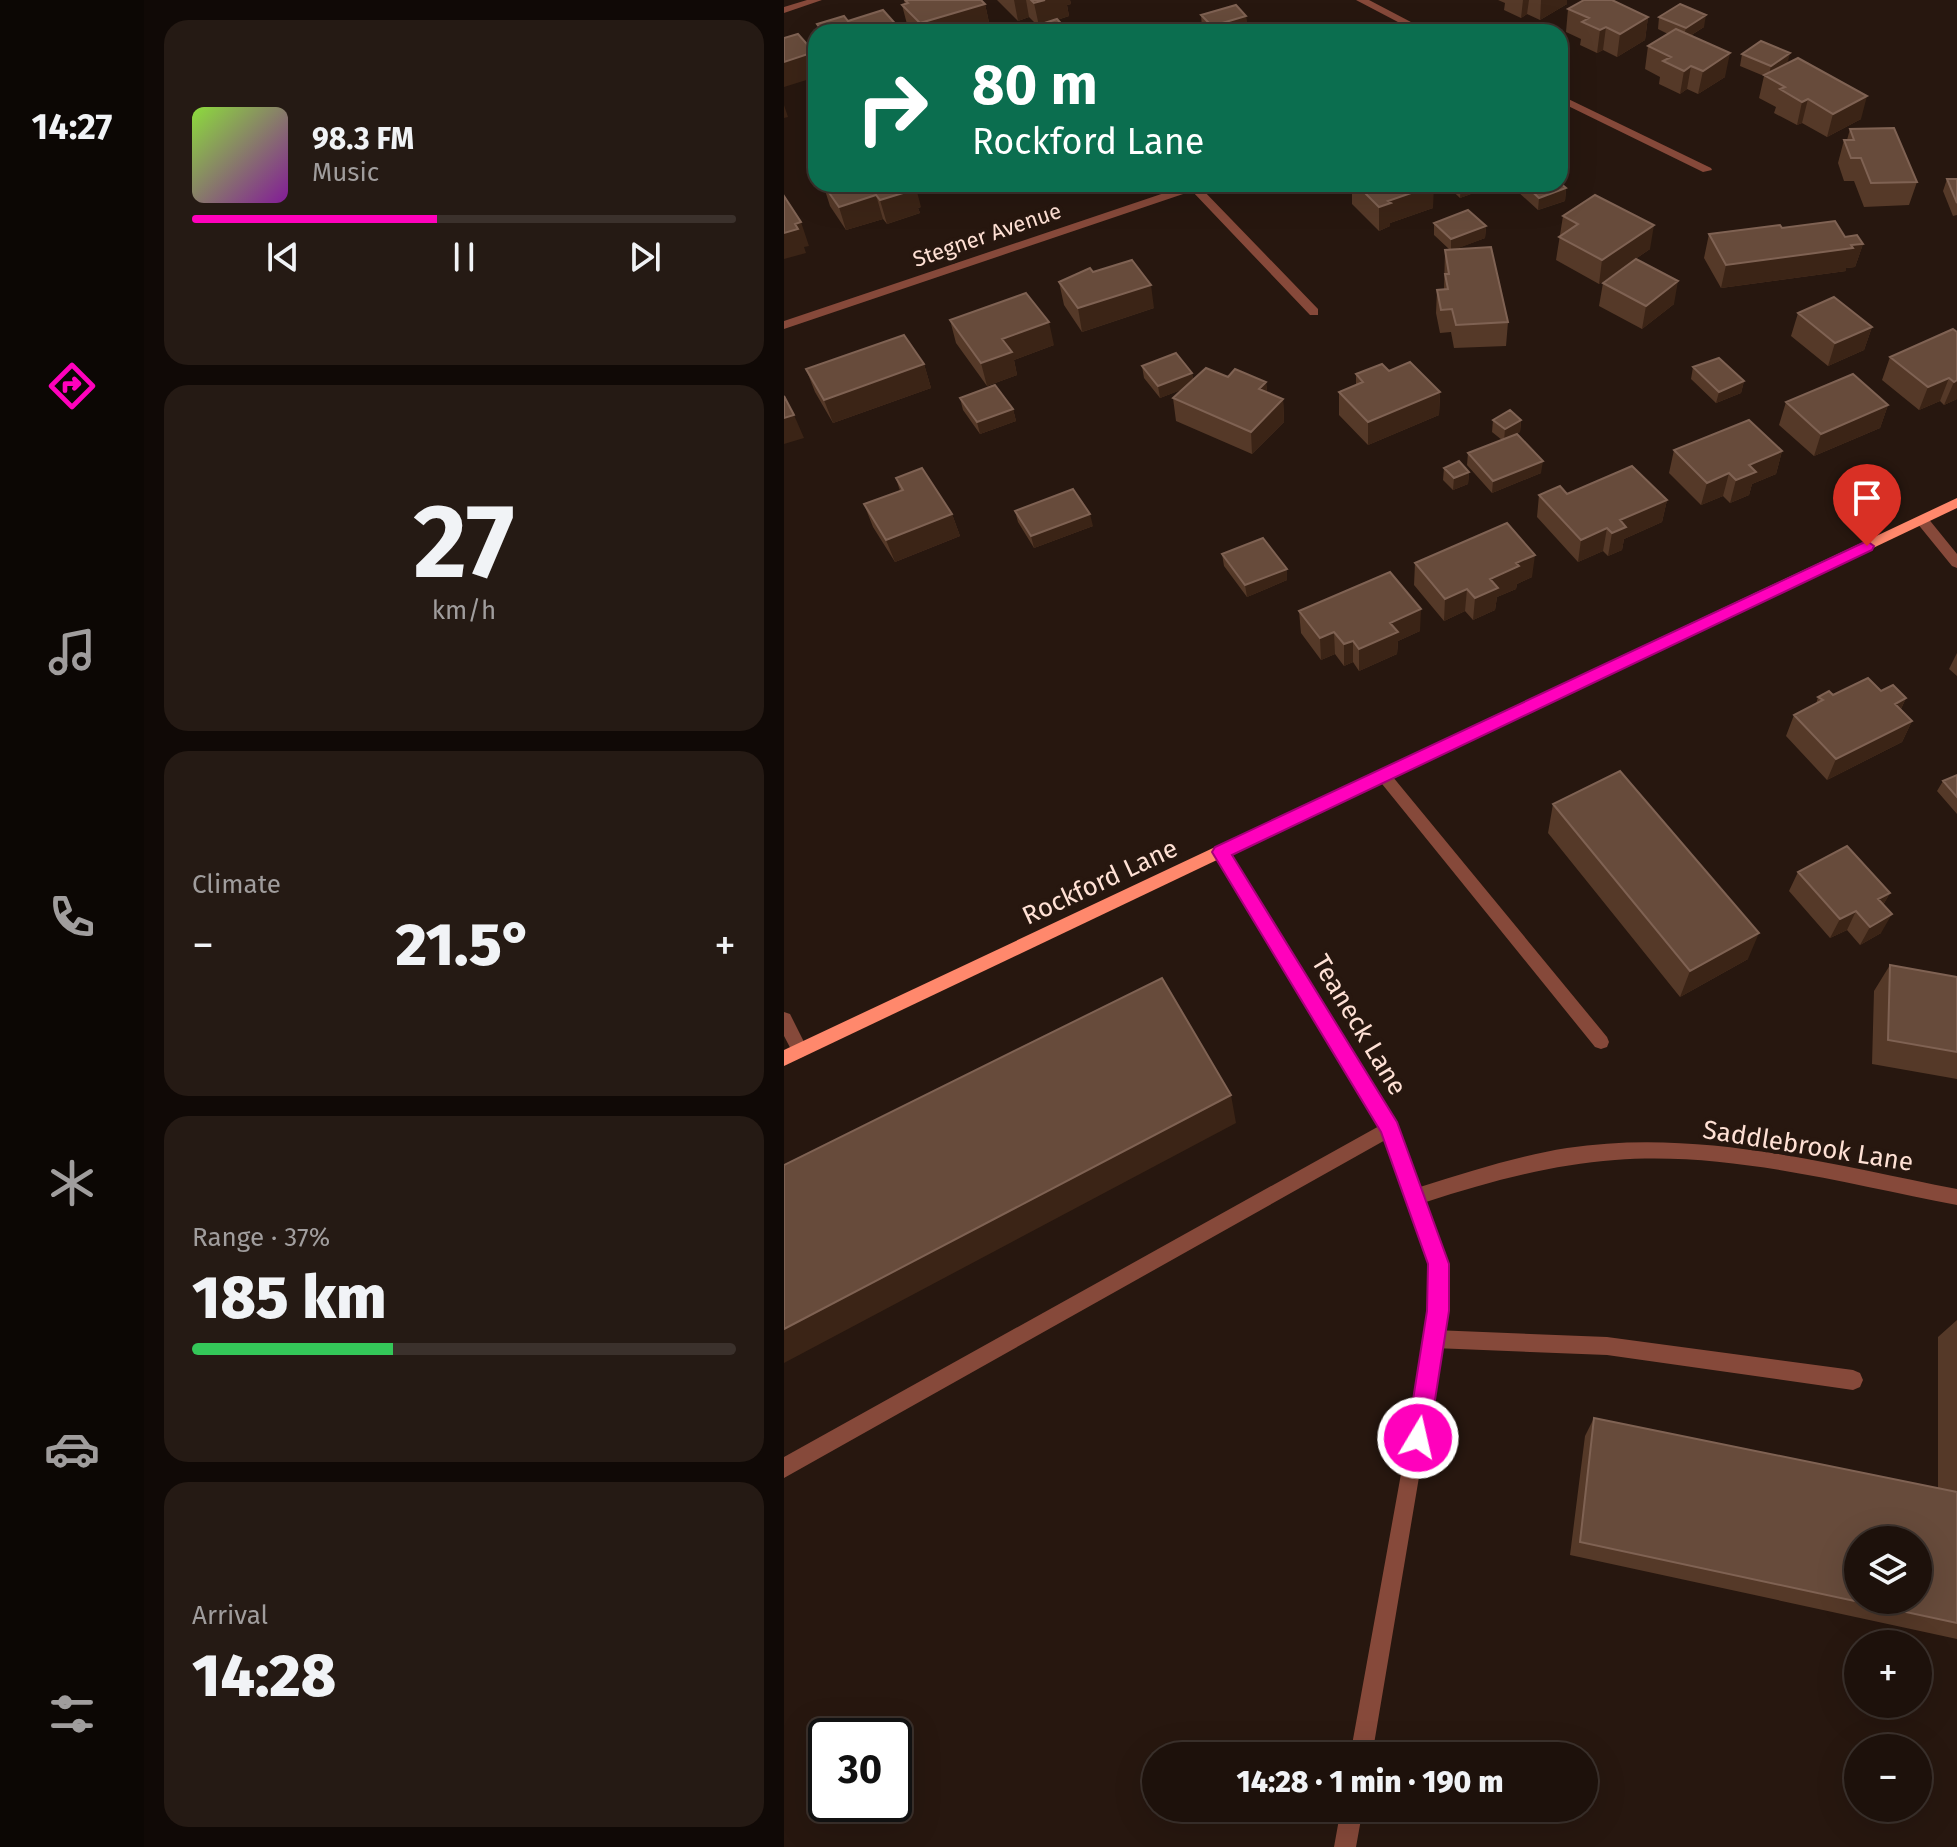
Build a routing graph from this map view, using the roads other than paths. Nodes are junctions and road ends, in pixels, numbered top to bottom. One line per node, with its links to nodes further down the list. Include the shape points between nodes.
1 (817, 0): 3 (street)
2 (1361, 0): 4 (street)
3 (784, 10)
4 (1409, 24)
5 (1568, 102): 6 (street)
6 (1707, 170)
7 (1177, 192): 10 (street, Stegner Avenue)
8 (1204, 192): 9 (street)
9 (1314, 312)
10 (784, 325)
11 (1957, 503): 12 (main road, Rockford Lane)
12 (1922, 520): 13 (street); 14 (main road, Rockford Lane)
13 (1957, 563)
14 (1383, 775): 15 (main road, Rockford Lane); 17 (street)
15 (1221, 852): 18 (main road, Rockford Lane); 19 (street, Teaneck Lane)
16 (784, 1019): 18 (street)
17 (1601, 1042)
18 (792, 1054)
19 (1390, 1128): 20 (street, Teaneck Lane); 24 (street)
20 (1416, 1197): 21 (street, Saddlebrook Lane, via 1493,1172 1570,1156 1647,1150 1745,1158); 22 (street, Teaneck Lane, via 1439,1264)
21 (1957, 1197)
22 (1434, 1339): 23 (street, via 1607,1346); 25 (street, Teaneck Lane)
23 (1853, 1380)
24 (784, 1468)
25 (1363, 1742)
26 (1349, 1822): 27 (street)
27 (1345, 1847)

